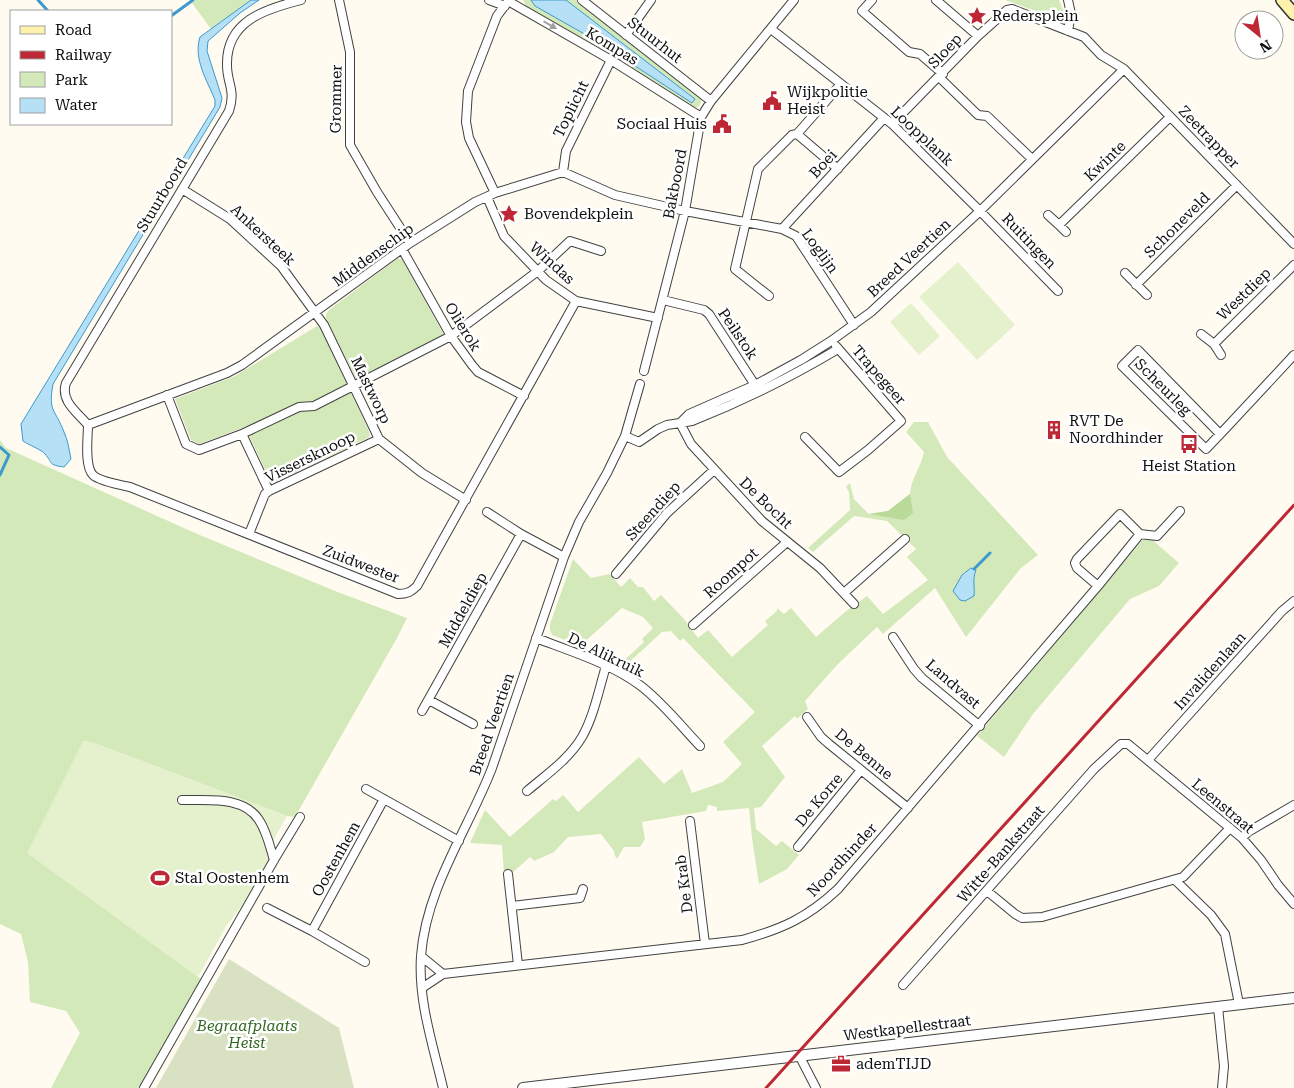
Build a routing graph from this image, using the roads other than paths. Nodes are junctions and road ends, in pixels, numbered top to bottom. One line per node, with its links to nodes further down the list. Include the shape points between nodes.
1 (301, 0): 32 (street, Stuurboord, via 262,12 239,28 228,52 232,92 229,111)
2 (339, 0): 42 (street, Grommer, via 350,52 350,145)
3 (489, 0): 11 (street)
4 (582, 0): 15 (street, Stuurhut)
5 (651, 0): 15 (street)
6 (794, 0): 13 (street, Bakboord)
7 (872, 0): 20 (street, via 862,11 909,52 920,54)
8 (1068, 0): 14 (street, via 1071,14)
9 (1282, 0): 12 (main road)
10 (941, 1): 16 (street)
11 (507, 2): 18 (street, Kompas, one-way to 18); 33 (street, via 497,16 468,91 466,122 469,138)
12 (1294, 14)
13 (771, 29): 21 (street, Loopplank); 22 (street, Bakboord)
14 (1068, 31): 16 (street, Sloep, via 1012,9); 17 (street, Sloep, via 1084,37)
15 (626, 35): 22 (street, Stuurhut)
16 (978, 36): 20 (street, Sloep)
17 (1101, 56): 19 (street, Zeetrapper)
18 (611, 60): 24 (street, Kompas); 30 (street, Toplicht, via 566,151)
19 (1124, 69): 23 (street, Zeetrapper); 28 (street, Breed Veertien)
20 (941, 75): 26 (street, Sloep); 28 (street, via 978,115 987,116)
21 (841, 84): 25 (street, Loopplank); 27 (street)
22 (711, 101): 24 (street, Bakboord)
23 (1170, 116): 31 (street, Zeetrapper); 39 (street, Kwinte)
24 (701, 117): 35 (street, Bakboord)
25 (884, 118): 26 (street, Loopplank); 29 (street, Boei)
26 (892, 124): 36 (street, Loopplank)
27 (797, 134): 29 (street); 38 (street, via 792,135 758,169)
28 (1032, 159): 36 (street, Breed Veertien)
29 (838, 169): 40 (street, Boei)
30 (563, 172): 33 (street, Middenschip); 35 (street, via 615,195)
31 (1237, 186): 43 (street, Zeetrapper); 49 (street, Schoneveld)
32 (182, 189): 55 (street, Ankersteek, via 230,219 281,266); 72 (street, Stuurboord, via 66,382 64,397)
33 (495, 193): 34 (street, Middenschip)
34 (487, 197): 42 (street, Middenschip); 47 (street, Windas, via 504,236)
35 (685, 211): 38 (street, Loglijn); 53 (street, Bakboord)
36 (980, 211): 50 (street, Ruitingen); 57 (street, Breed Veertien, via 887,299)
37 (1048, 215): 39 (street)
38 (746, 222): 40 (street, Loglijn); 52 (street, via 735,269)
39 (1059, 225): 41 (street)
40 (782, 229): 57 (street, Loglijn, via 796,236)
41 (1066, 232)
42 (410, 243): 44 (street, Middenschip)
43 (1294, 244)
44 (402, 249): 55 (street, Middenschip); 59 (street, Olierok)
45 (601, 251): 47 (street, via 570,241)
46 (1294, 265): 61 (street, Westdiep)
47 (538, 271): 54 (street, Windas); 59 (street)
48 (1125, 273): 49 (street)
49 (1136, 285): 51 (street)
50 (1058, 291)
51 (1147, 295)
52 (769, 296)
53 (663, 300): 56 (street, Bakboord); 67 (street, Peilstok, via 709,314)
54 (576, 301): 56 (street, Windas); 70 (street, Zuidwester)
55 (315, 313): 68 (street, Mastworp, via 324,325); 69 (street, Middenschip, via 242,365)
56 (658, 318): 65 (street, Bakboord)
57 (854, 325): 60 (street, Breed Veertien)
58 (1201, 334): 61 (street)
59 (451, 336): 68 (street); 70 (street, Olierok, via 478,372)
60 (832, 341): 62 (street, Trapegeer); 67 (street, Breed Veertien)
61 (1214, 344): 63 (street)
62 (838, 349): 71 (street, Breed Veertien, via 759,393); 76 (street, Trapegeer, via 900,421 840,472)
63 (1221, 355)
64 (1294, 355): 74 (street, Scheurleg)
65 (644, 371)
66 (640, 384): 75 (street)
67 (755, 385): 71 (street, Breed Veertien, via 696,411)
68 (353, 387): 73 (street, via 314,406 299,406); 77 (street, Mastworp)
69 (167, 395): 72 (street, Middenschip); 73 (street, via 186,444 199,450)
70 (524, 396): 80 (street, Zuidwester)
71 (680, 423): 75 (street, Breed Veertien, via 667,425 639,442); 78 (street, De Bocht, via 692,444)
72 (88, 425): 83 (street, Zuidwester, via 88,464 93,475)
73 (242, 434): 79 (street)
74 (1220, 434): 74 (street, Scheurleg, via 1138,350 1122,366 1206,449)
75 (625, 436): 88 (street, Breed Veertien)
76 (805, 437)
77 (379, 439): 79 (street, Vissersknoop); 80 (street, Mastworp)
78 (714, 470): 87 (street, De Bocht, via 762,521); 89 (street, Steendiep, via 667,513)
79 (269, 491): 83 (street, Vissersknoop)
80 (466, 500): 83 (street, Zuidwester, via 418,586 405,594 398,594)
81 (1180, 511): 85 (street, via 1157,536)
82 (487, 512): 84 (street)
83 (249, 534)
84 (521, 534): 88 (street); 98 (street, Middeldiep)
85 (1140, 534): 90 (street, Noordhinder); 90 (street, via 1120,514 1077,558 1077,568)
86 (905, 539): 91 (street)
87 (787, 542): 91 (street, De Bocht, via 820,568); 94 (street, Roompot)
88 (564, 557): 96 (street, Breed Veertien)
89 (616, 574)
90 (1098, 586): 102 (street, Noordhinder)
91 (844, 593): 93 (street, De Bocht)
92 (1294, 601): 105 (street, Invalidenlaan)
93 (854, 604)
94 (693, 625)
95 (893, 637): 102 (street, Landvast, via 922,678)
96 (536, 638): 97 (street, De Alikruik); 117 (street, Breed Veertien, via 492,768)
97 (606, 666): 104 (street, De Alikruik, via 646,690); 108 (street, via 582,737 572,751)
98 (429, 700): 99 (street, Middeldiep); 101 (street)
99 (422, 711)
100 (807, 717): 106 (street, De Benne, via 821,736)
101 (473, 724)
102 (980, 726): 112 (street, Noordhinder)
103 (1121, 744): 105 (street, Leenstraat, via 1128,744); 123 (street, Witte-Bankstraat, via 1094,769)
104 (700, 746)
105 (1148, 760): 115 (street, Leenstraat)
106 (861, 770): 112 (street, De Benne); 118 (street, De Korre)
107 (366, 789): 109 (street)
108 (527, 791)
109 (384, 799): 117 (street); 127 (street, Oostenhem)
110 (182, 800): 119 (street, via 226,801 250,810 266,835)
111 (1294, 805): 116 (street)
112 (908, 808): 128 (street, Noordhinder, via 838,889 809,913 785,927 761,935)
113 (300, 817): 119 (street)
114 (690, 821): 128 (street, De Krab)
115 (1230, 828): 116 (street, Leenstraat); 121 (street, via 1183,877)
116 (1242, 838): 124 (street, Leenstraat)
117 (459, 841): 129 (street, Breed Veertien, via 431,906)
118 (798, 847)
119 (274, 860): 140 (street)
120 (508, 874): 125 (street)
121 (1175, 880): 123 (street, via 1031,918 1015,914); 136 (street, via 1212,915 1225,934)
122 (584, 889): 125 (street, via 580,898)
123 (987, 891): 133 (street, Witte-Bankstraat)
124 (1294, 904)
125 (512, 906): 131 (street)
126 (267, 908): 127 (street)
127 (312, 931): 130 (street)
128 (705, 944): 131 (street, Noordhinder)
129 (421, 956): 132 (street); 134 (street, Breed Veertien)
130 (365, 962)
131 (518, 965): 132 (street, Noordhinder)
132 (443, 974): 134 (street, Noordhinder)
133 (903, 985)
134 (422, 988): 141 (street, Breed Veertien)
135 (1294, 998): 136 (street, Westkapellestraat)
136 (1239, 1004): 137 (street, Westkapellestraat)
137 (1218, 1007): 138 (street, Westkapellestraat); 144 (street, via 1224,1066)
138 (800, 1057): 139 (street, Westkapellestraat); 143 (street)
139 (556, 1086): 142 (street, Westkapellestraat)
140 (144, 1088)
141 (443, 1088)
142 (523, 1088)
143 (816, 1088)
144 (1222, 1088)

